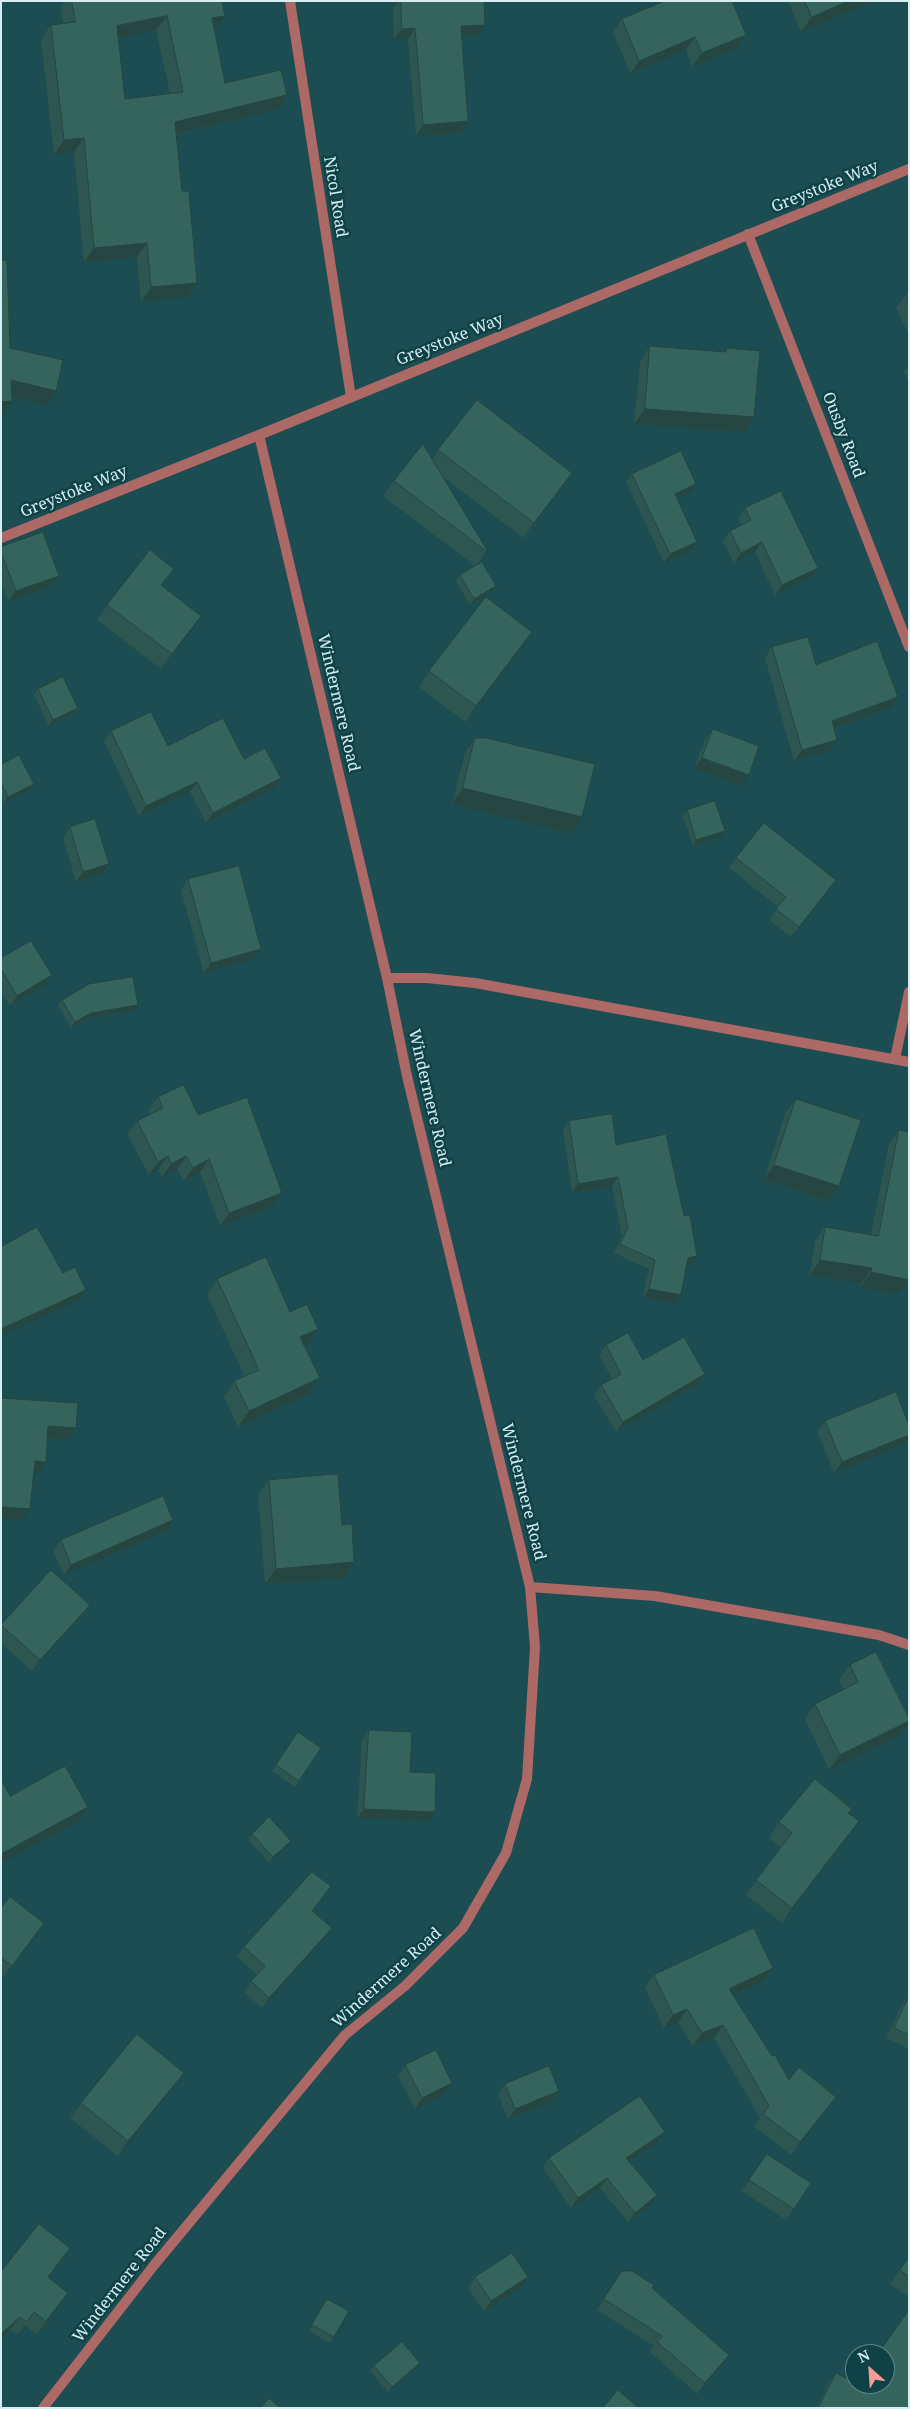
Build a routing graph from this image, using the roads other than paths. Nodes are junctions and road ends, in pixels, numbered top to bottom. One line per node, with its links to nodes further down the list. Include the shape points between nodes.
1 (290, 1): 4 (street, Nicol Road)
2 (909, 169): 3 (street, Greystoke Way)
3 (748, 234): 4 (street, Greystoke Way); 7 (street, Ousby Road)
4 (351, 397): 5 (street, Greystoke Way)
5 (259, 435): 6 (street, Greystoke Way); 8 (street, Windermere Road)
6 (1, 538)
7 (909, 647)
8 (387, 978): 10 (street, via 475,983); 12 (street, Windermere Road, via 407,1076)
9 (909, 992): 10 (street)
10 (895, 1059): 11 (street)
11 (909, 1062)
12 (530, 1587): 13 (street, via 655,1596 879,1636); 14 (street, Windermere Road, via 535,1647 527,1779 506,1852 463,1928 405,1986 345,2035 155,2264)
13 (909, 1645)
14 (43, 2408)

